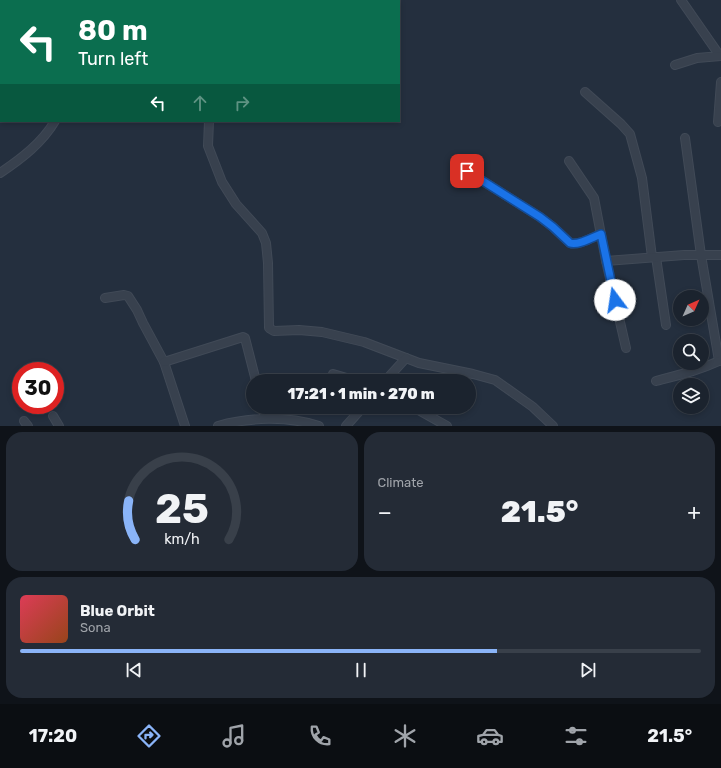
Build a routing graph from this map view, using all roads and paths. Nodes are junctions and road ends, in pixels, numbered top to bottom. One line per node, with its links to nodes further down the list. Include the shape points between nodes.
1 (682, 0): 2 (street)
2 (720, 56): 3 (street, via 696,58)
3 (675, 65)
4 (721, 82): 8 (street)
5 (585, 92): 16 (street, via 630,134 642,178)
6 (55, 122): 12 (street, via 23,156)
7 (209, 122): 21 (street, via 208,146 222,182 236,204 262,233 266,243 269,328 274,331 322,332 364,342)
8 (718, 122)
9 (685, 138): 14 (street)
10 (569, 161): 13 (street, via 594,198)
11 (467, 171): 13 (street, via 540,217 570,243)
12 (0, 173)
13 (601, 234): 17 (street)
14 (702, 255): 15 (street); 16 (street); 22 (street)
15 (721, 255)
16 (654, 257): 17 (street); 19 (street)
17 (606, 261): 20 (street)
18 (105, 298): 23 (street, via 128,296 138,310 142,323)
19 (666, 325)
20 (626, 348)
21 (406, 358): 25 (street); 38 (street, via 419,364 495,380 533,407)
22 (720, 361): 26 (street, via 686,374)
23 (164, 362): 24 (street, via 243,337); 33 (street)
24 (254, 374)
25 (392, 374)
26 (656, 380)
27 (264, 414): 31 (street)
28 (357, 414): 36 (street)
29 (426, 414): 37 (street)
30 (53, 416): 32 (street)
31 (265, 418): 34 (street); 35 (street)
32 (59, 426)
33 (185, 426)
34 (218, 426)
35 (319, 426)
36 (346, 426)
37 (447, 426)
38 (553, 426)

